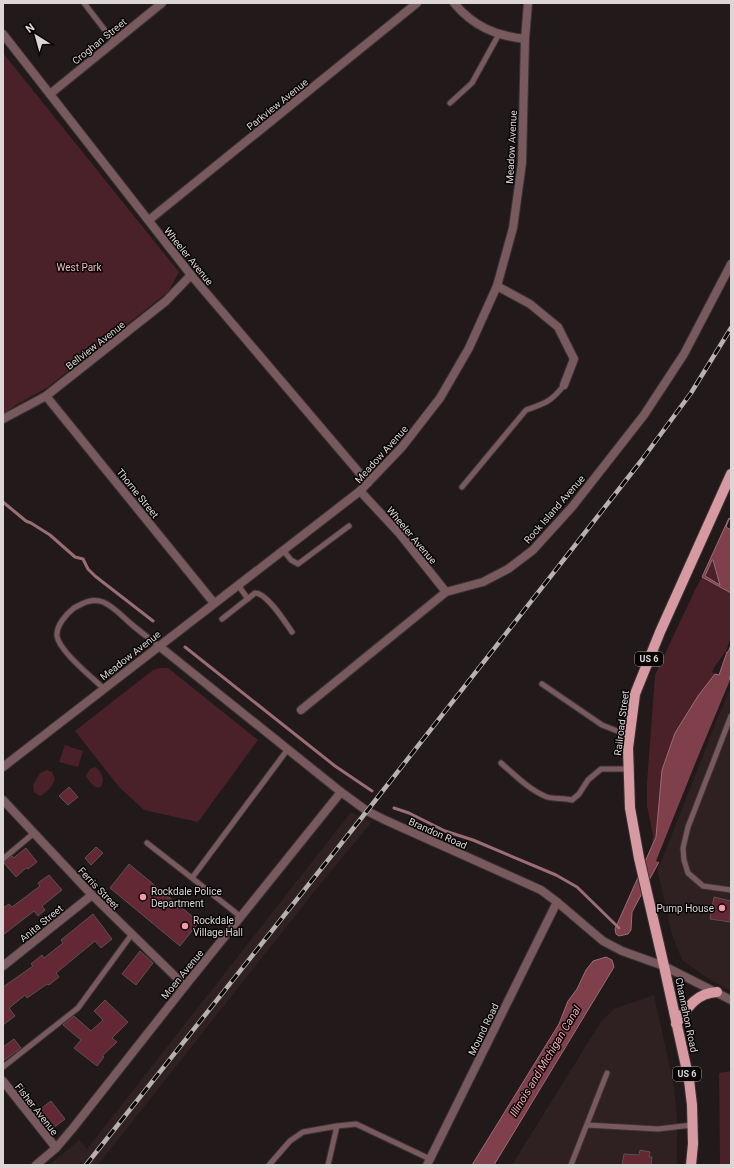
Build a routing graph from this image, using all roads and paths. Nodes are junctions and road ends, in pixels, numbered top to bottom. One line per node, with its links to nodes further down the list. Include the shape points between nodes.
1 (84, 3): 9 (lane)
2 (162, 3): 9 (street, Croghan Street)
3 (417, 3): 12 (street, Parkview Avenue)
4 (454, 3): 7 (street, via 463,14 487,30)
5 (528, 3): 8 (street, Meadow Avenue)
6 (3, 34): 10 (street, Wheeler Avenue)
7 (499, 34): 8 (street); 11 (lane, via 472,83)
8 (525, 39): 15 (street, Meadow Avenue, via 522,163 513,228)
9 (114, 42): 10 (street, Croghan Street)
10 (50, 94): 12 (street, Wheeler Avenue)
11 (450, 103)
12 (149, 220): 14 (street, Wheeler Avenue)
13 (731, 264): 26 (street, Rock Island Avenue, via 684,354 644,415 572,507 533,550 508,569 483,582)
14 (191, 275): 17 (street, Bellview Avenue, via 166,301); 20 (street, Wheeler Avenue)
15 (498, 286): 16 (street, via 530,304 558,328 574,359); 20 (street, Meadow Avenue, via 470,348 440,398 402,447)
16 (564, 385): 21 (lane, via 554,397 526,410)
17 (46, 396): 18 (street, Bellview Avenue); 28 (street, Thorne Street)
18 (3, 420)
19 (731, 474): 36 (main road, Railroad Street / US 6, via 635,694)
20 (368, 483): 22 (street, Meadow Avenue)
21 (462, 487)
22 (360, 491): 24 (street, Meadow Avenue); 26 (street, Wheeler Avenue, via 399,533)
23 (349, 526): 24 (lane, via 298,564)
24 (283, 550): 25 (street, Meadow Avenue)
25 (238, 585): 27 (lane); 28 (street, Meadow Avenue)
26 (446, 592): 34 (street, Rock Island Avenue)
27 (248, 599): 29 (lane); 30 (lane, via 255,593 266,598)
28 (214, 603): 31 (street, Meadow Avenue)
29 (222, 619)
30 (292, 632)
31 (159, 646): 33 (street, Meadow Avenue); 33 (lane, via 103,602 81,604 71,611 57,629 57,637 71,658); 37 (street, Brandon Road)
32 (542, 684): 36 (lane, via 602,725)
33 (104, 689): 39 (street, Meadow Avenue)
34 (301, 710)
35 (731, 716): 47 (lane, via 688,827 683,848 688,873 703,886)
36 (630, 736): 40 (main road, Railroad Street / US 6)
37 (288, 749): 41 (street, Brandon Road); 46 (lane)
38 (501, 763): 40 (lane, via 548,798 572,800 601,769)
39 (3, 767)
40 (629, 769): 53 (main road, Railroad Street / US 6, via 630,808)
41 (341, 792): 49 (street, Brandon Road, via 367,811 531,885); 50 (street, Moen Avenue)
42 (3, 800): 43 (street, Ferris Street)
43 (34, 833): 45 (lane); 48 (street, Ferris Street)
44 (147, 843): 46 (lane)
45 (3, 859)
46 (192, 878): 50 (lane)
47 (731, 890)
48 (92, 895): 51 (street, Ferris Street); 52 (street, Anita Street)
49 (557, 902): 53 (street, Brandon Road, via 603,941 622,951); 65 (street, Mound Road)
50 (241, 917): 54 (street, Moen Avenue)
51 (132, 934): 54 (street, Ferris Street); 58 (lane, via 78,1008)
52 (3, 966)
53 (664, 966): 55 (street, Brandon Road); 57 (main road, Channahon Road / US 6)
54 (185, 986): 64 (street, Moen Avenue)
55 (717, 992): 56 (street, Brandon Road); 57 (main road, via 701,996 690,1004)
56 (731, 1000)
57 (676, 1024): 62 (main road, Channahon Road / US 6, via 689,1080)
58 (3, 1067)
59 (608, 1073): 61 (lane)
60 (3, 1081): 64 (street, Fisher Avenue)
61 (587, 1125): 62 (lane, via 658,1129); 69 (lane)
62 (692, 1125): 70 (main road, Channahon Road / US 6)
63 (337, 1126): 65 (lane, via 356,1124); 67 (lane, via 304,1132 290,1141); 68 (lane)
64 (56, 1148): 66 (street, Moen Avenue)
65 (428, 1162)
66 (36, 1165)
67 (270, 1165)
68 (328, 1165)
69 (570, 1165)
70 (691, 1165)

